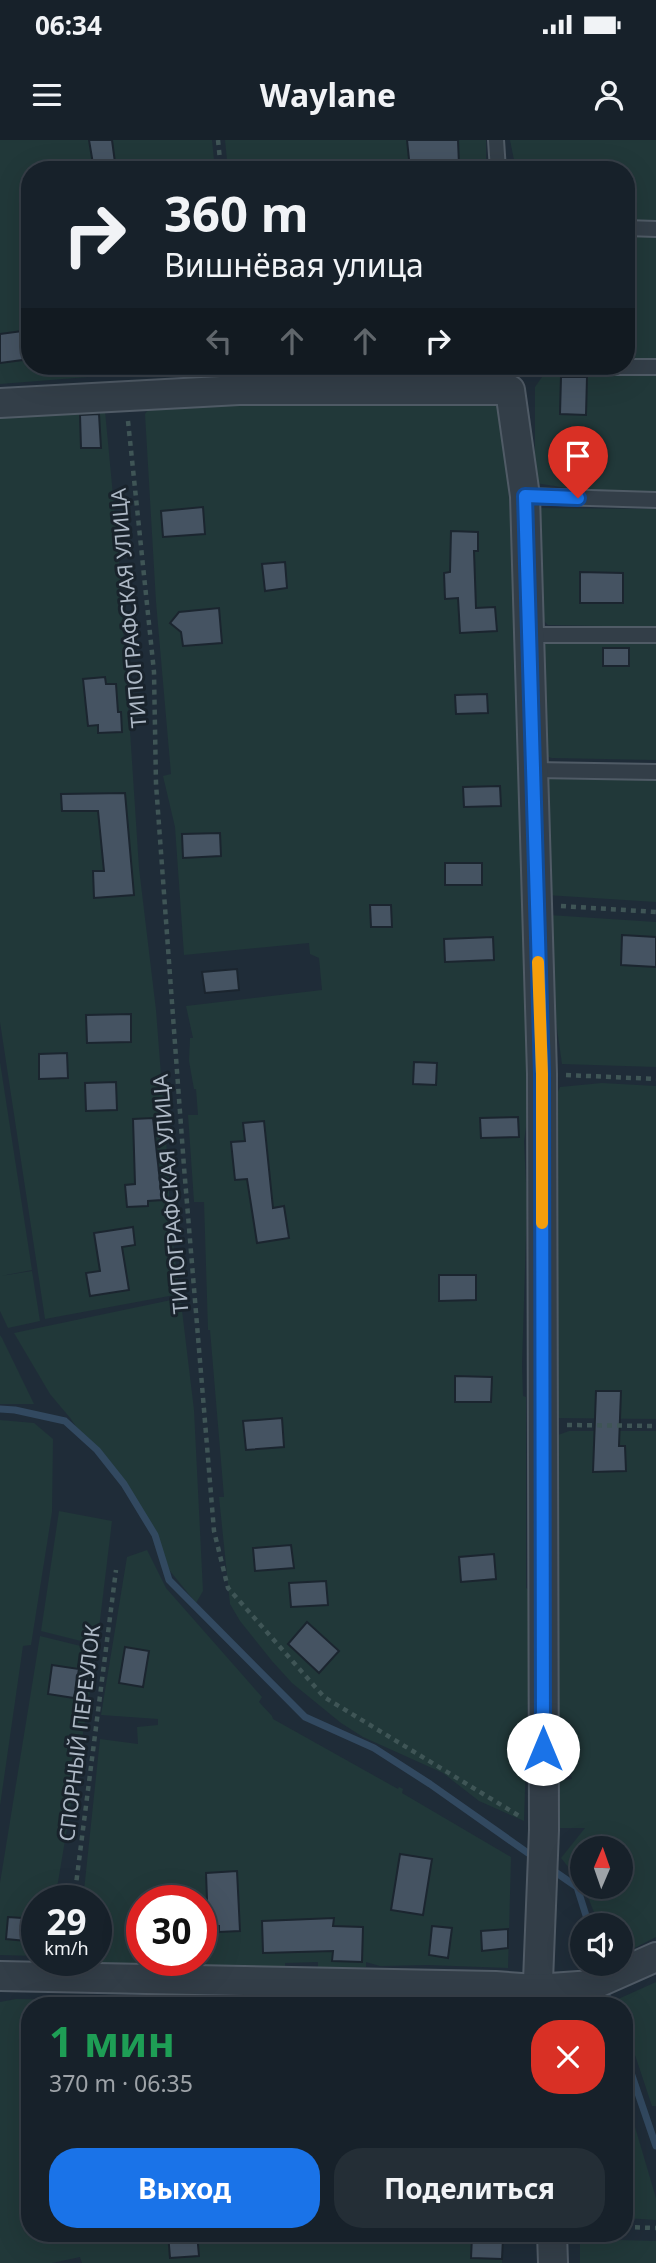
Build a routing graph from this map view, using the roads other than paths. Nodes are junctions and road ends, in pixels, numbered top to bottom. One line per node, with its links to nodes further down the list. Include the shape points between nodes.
1 (496, 140): 2 (lane)
2 (497, 161)
3 (635, 228): 4 (lane)
4 (656, 229)
5 (656, 367): 6 (lane)
6 (635, 368)
7 (495, 375): 9 (street)
8 (512, 375): 10 (street)
9 (0, 403)
10 (525, 496): 11 (lane); 12 (street)
11 (656, 500)
12 (528, 635): 13 (lane); 14 (street)
13 (656, 635)
14 (534, 770): 15 (lane); 18 (street, via 542,1074 544,1830)
15 (656, 772)
16 (656, 1957): 18 (street, via 593,1985)
17 (0, 1976): 18 (street, via 495,1986)
18 (537, 1997)
19 (552, 2242): 20 (street)
20 (553, 2263)

